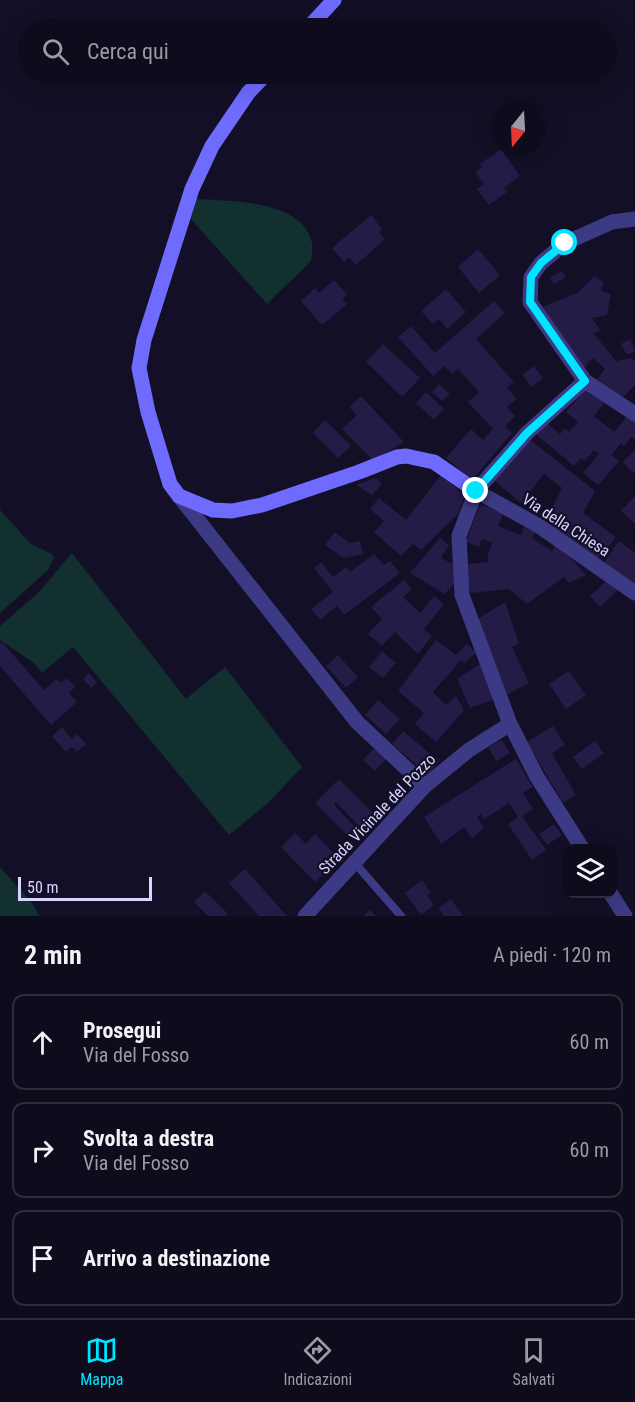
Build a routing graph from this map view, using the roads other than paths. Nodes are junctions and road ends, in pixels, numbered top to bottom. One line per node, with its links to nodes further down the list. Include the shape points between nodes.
1 (334, 0): 2 (street)
2 (317, 18)
3 (257, 84): 8 (street, via 212,146 192,189 144,340 139,368 148,412 170,484)
4 (635, 219): 5 (street, via 612,222 565,243 531,277 530,302)
5 (585, 381): 6 (street); 7 (street, via 527,433)
6 (635, 414)
7 (476, 491): 8 (street, via 434,462 406,456 248,508 213,510); 9 (street, Via della Chiesa, via 539,526); 10 (street, via 459,536 462,596)
8 (179, 495): 11 (street, via 357,722)
9 (635, 593)
10 (510, 724): 11 (street, Strada Vicinale del Pozzo, via 469,750); 12 (street)
11 (425, 786): 13 (street, Strada Vicinale del Pozzo)
12 (579, 844)
13 (354, 862): 15 (street, Strada Vicinale del Pozzo); 16 (lane)
14 (614, 898): 17 (street)
15 (305, 916)
16 (401, 916)
17 (625, 916)

